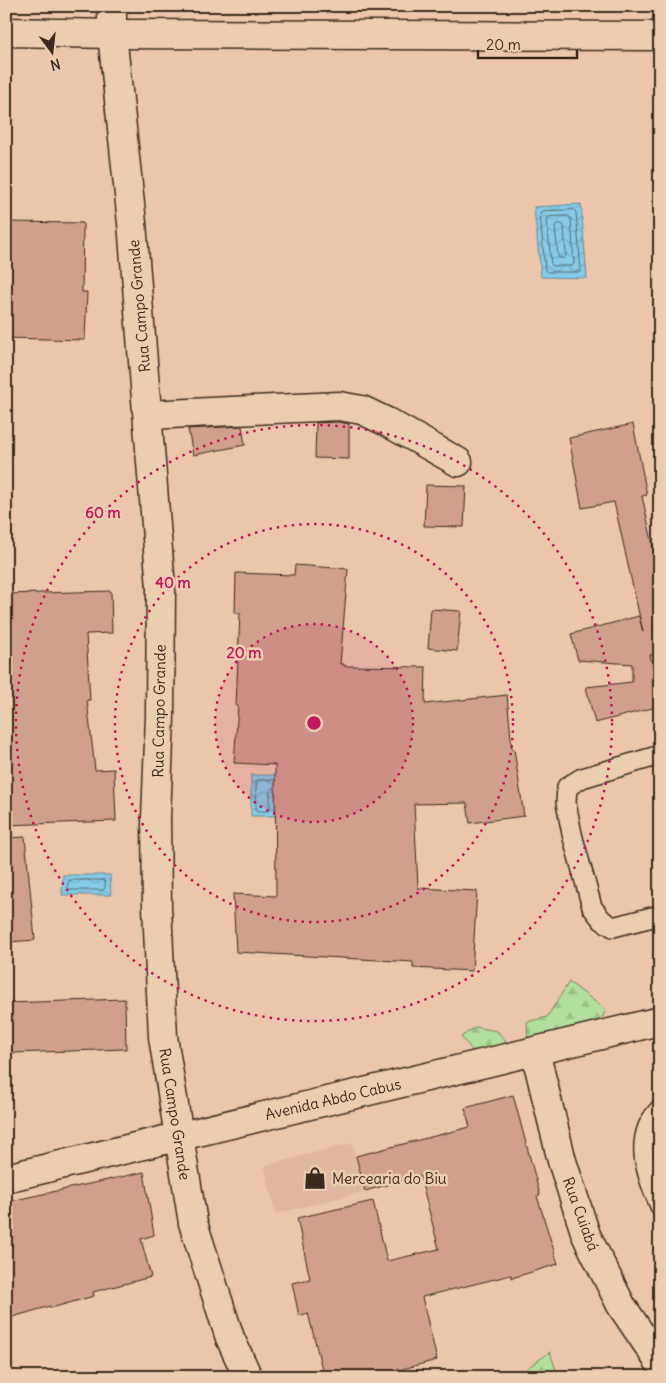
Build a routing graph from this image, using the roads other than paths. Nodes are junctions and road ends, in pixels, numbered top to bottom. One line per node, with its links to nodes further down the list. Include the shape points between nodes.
1 (112, 6): 3 (street, Rua Campo Grande)
2 (6, 32): 3 (street)
3 (112, 34): 4 (street); 5 (street, Rua Campo Grande)
4 (660, 36)
5 (148, 415): 6 (street, via 339,406 362,410); 12 (street, Rua Campo Grande, via 161,588 157,907 163,1036)
6 (458, 462)
7 (660, 755): 8 (lane, via 582,778 568,786 566,803 592,907 602,920 613,927)
8 (660, 915)
9 (660, 1021): 10 (street, Avenida Abdo Cabus)
10 (535, 1051): 12 (street, Avenida Abdo Cabus); 15 (street, Rua Cuiabá, via 562,1161 586,1235 621,1305)
11 (660, 1109): 14 (lane, via 647,1128 643,1145 646,1169)
12 (179, 1136): 13 (street, Avenida Abdo Cabus); 16 (street, Rua Campo Grande, via 193,1223 230,1338)
13 (6, 1178)
14 (660, 1206)
15 (660, 1363)
16 (248, 1377)

